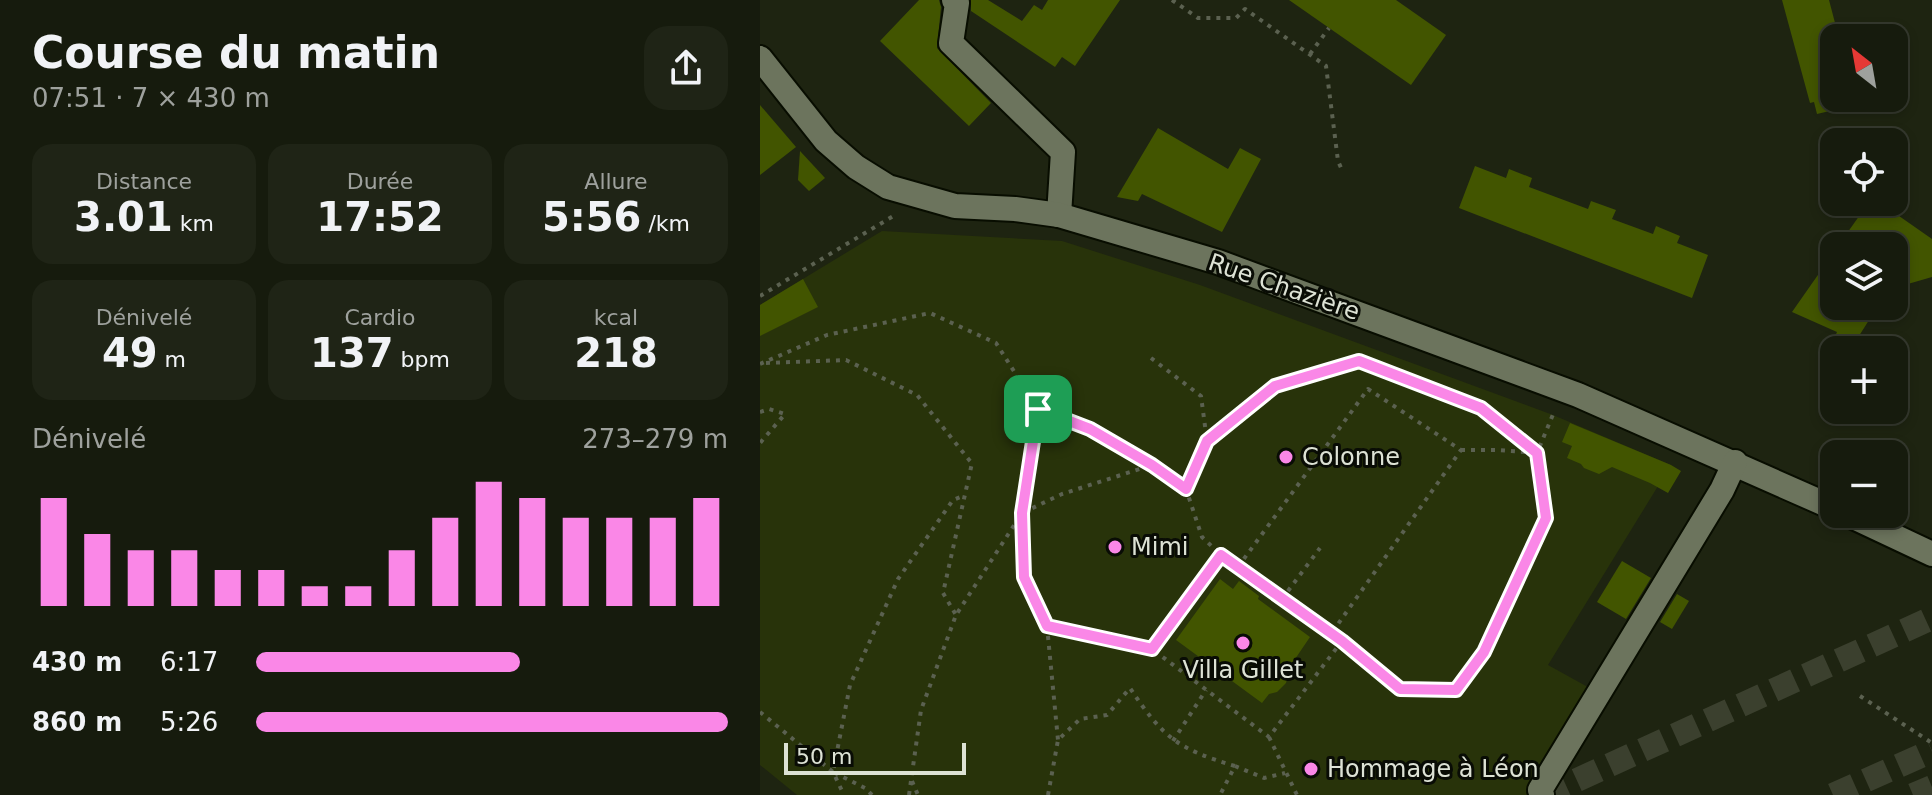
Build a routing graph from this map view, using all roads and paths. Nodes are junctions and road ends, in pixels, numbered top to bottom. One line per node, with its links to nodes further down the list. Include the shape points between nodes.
1 (954, 0): 9 (street, via 951,43 1063,152)
2 (1172, 0): 4 (path, via 1198,18 1236,18 1245,9)
3 (1329, 28): 4 (path)
4 (1310, 54): 7 (path, via 1326,66)
5 (760, 58): 6 (street, Rue Chazière)
6 (768, 85): 8 (street, Rue Chazière, via 856,167 888,187)
7 (1342, 170)
8 (922, 198): 9 (street, Rue Chazière); 10 (path)
9 (1059, 215): 20 (street, Rue Chazière, via 1218,262 1381,321 1578,395)
10 (760, 296)
11 (1151, 358): 16 (path, via 1201,396)
12 (761, 363): 13 (path, via 827,335 930,313 996,343); 23 (path, via 846,360 917,395 972,463)
13 (1038, 409): 21 (path, via 1090,429); 25 (path)
14 (1555, 411): 19 (path)
15 (760, 412): 17 (path, via 785,414)
16 (1207, 441): 19 (path, via 1275,386 1359,361 1481,408); 22 (path)
17 (760, 443)
18 (1461, 450): 19 (path); 30 (path, via 1368,389); 34 (path)
19 (1537, 453): 35 (path, via 1546,518 1484,652 1456,690 1400,689)
20 (1735, 462): 24 (street, Rue Chazière); 55 (street, via 1540,790)
21 (1152, 465): 22 (path); 25 (path)
22 (1186, 489): 29 (path, via 1202,537)
23 (965, 495): 32 (path, via 943,593); 45 (path, via 953,500 898,579 850,685)
24 (1820, 501)
25 (1022, 513): 32 (path); 33 (path, via 1024,577)
26 (1877, 528): 28 (street)
27 (1320, 548): 31 (path)
28 (1932, 554)
29 (1221, 555): 30 (path); 36 (path)
30 (1238, 567): 31 (path)
31 (1282, 599): 34 (path)
32 (956, 615): 47 (path, via 921,710)
33 (1047, 626): 36 (path); 41 (path)
34 (1331, 634): 35 (path)
35 (1342, 641): 40 (path)
36 (1152, 649): 37 (path)
37 (1206, 690): 40 (path); 42 (path)
38 (1860, 696): 43 (path)
39 (760, 712): 45 (path)
40 (1269, 737): 46 (path)
41 (1058, 740): 42 (path, via 1080,719 1107,715 1130,688); 52 (path)
42 (1173, 741): 44 (path, via 1197,755)
43 (1932, 743)
44 (1235, 766): 46 (path, via 1264,778); 53 (path)
45 (833, 772): 48 (path); 49 (path)
46 (1286, 772): 54 (path)
47 (911, 778): 50 (path); 51 (path)
48 (844, 795)
49 (872, 795)
50 (909, 795)
51 (918, 795)
52 (1048, 795)
53 (1220, 795)
54 (1297, 795)
55 (1542, 795)

